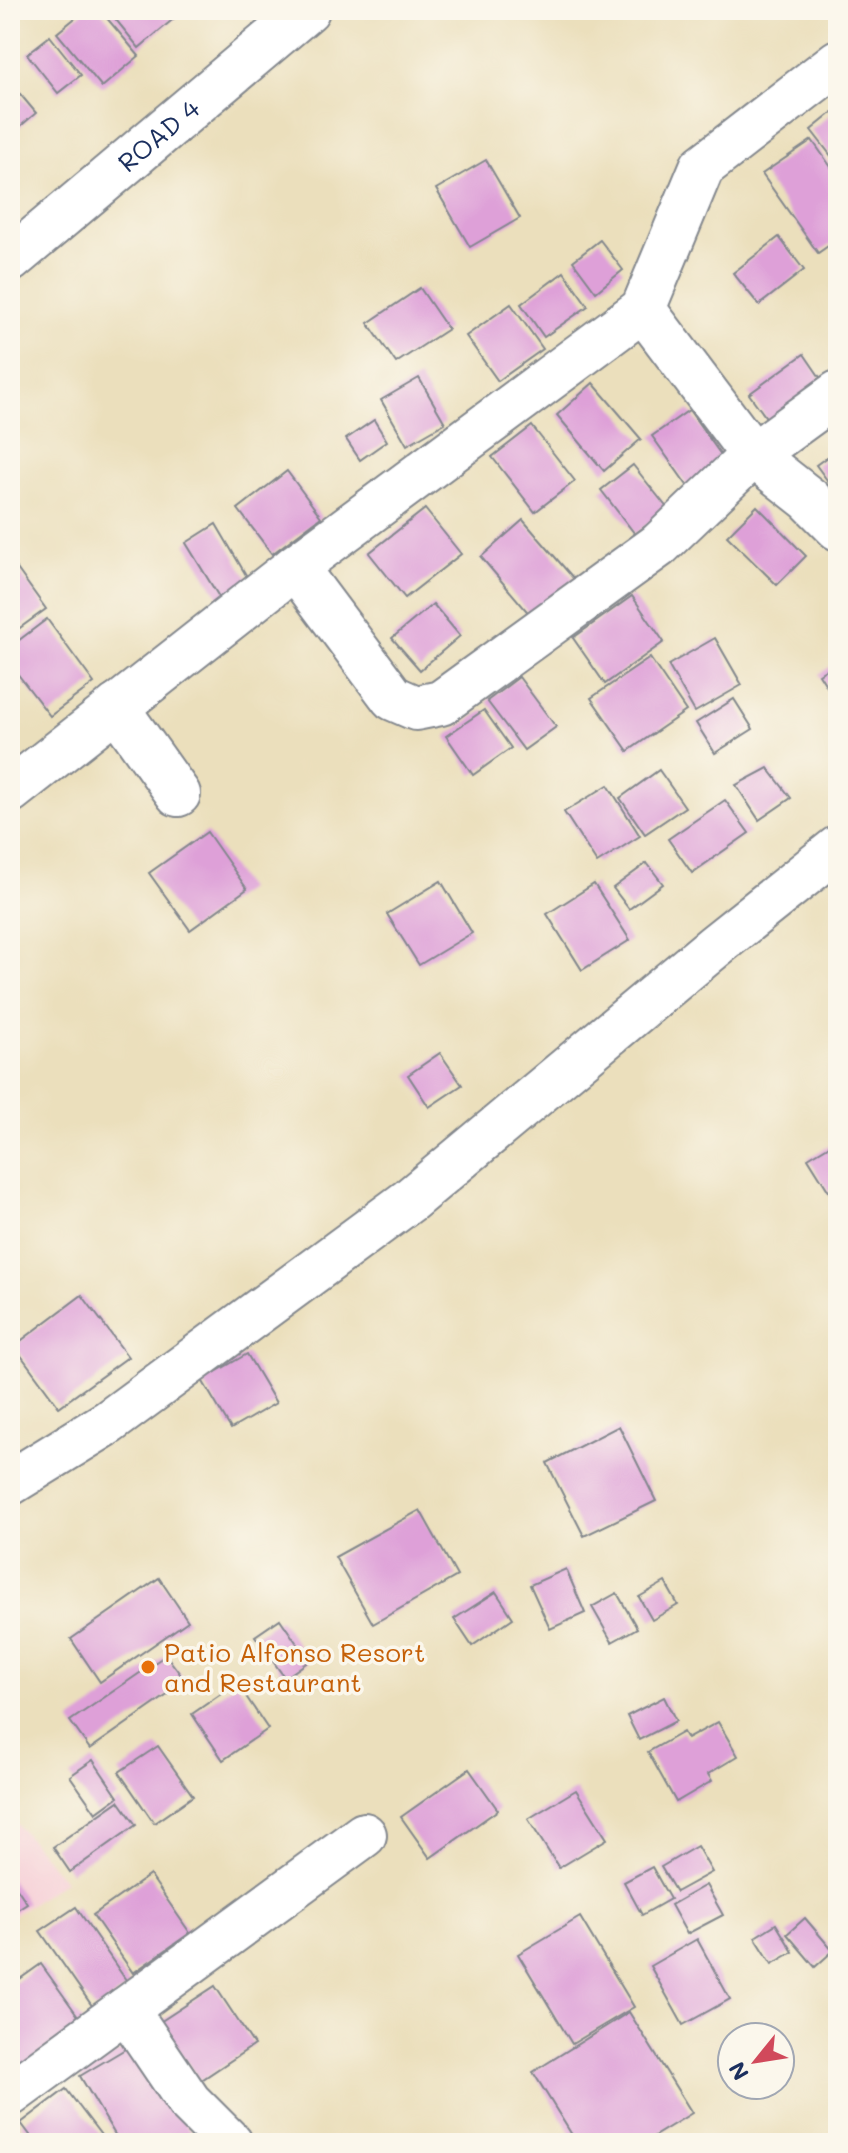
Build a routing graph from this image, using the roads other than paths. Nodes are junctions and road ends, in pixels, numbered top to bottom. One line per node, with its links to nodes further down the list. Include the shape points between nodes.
1 (307, 10): 3 (street, ROAD 4)
2 (838, 62): 4 (street, via 702,167)
3 (10, 260)
4 (643, 309): 6 (street); 8 (street)
5 (838, 393): 6 (street)
6 (753, 455): 7 (street); 8 (street, via 659,545 441,703 416,708 393,698)
7 (838, 528)
8 (295, 567): 9 (street)
9 (116, 707): 10 (street); 11 (street)
10 (10, 791)
11 (178, 794)
12 (838, 848): 13 (street, via 410,1200 109,1422)
13 (10, 1483)
14 (364, 1835): 15 (street)
15 (126, 2009): 16 (street); 17 (street, via 189,2102)
16 (10, 2094)
17 (230, 2143)

